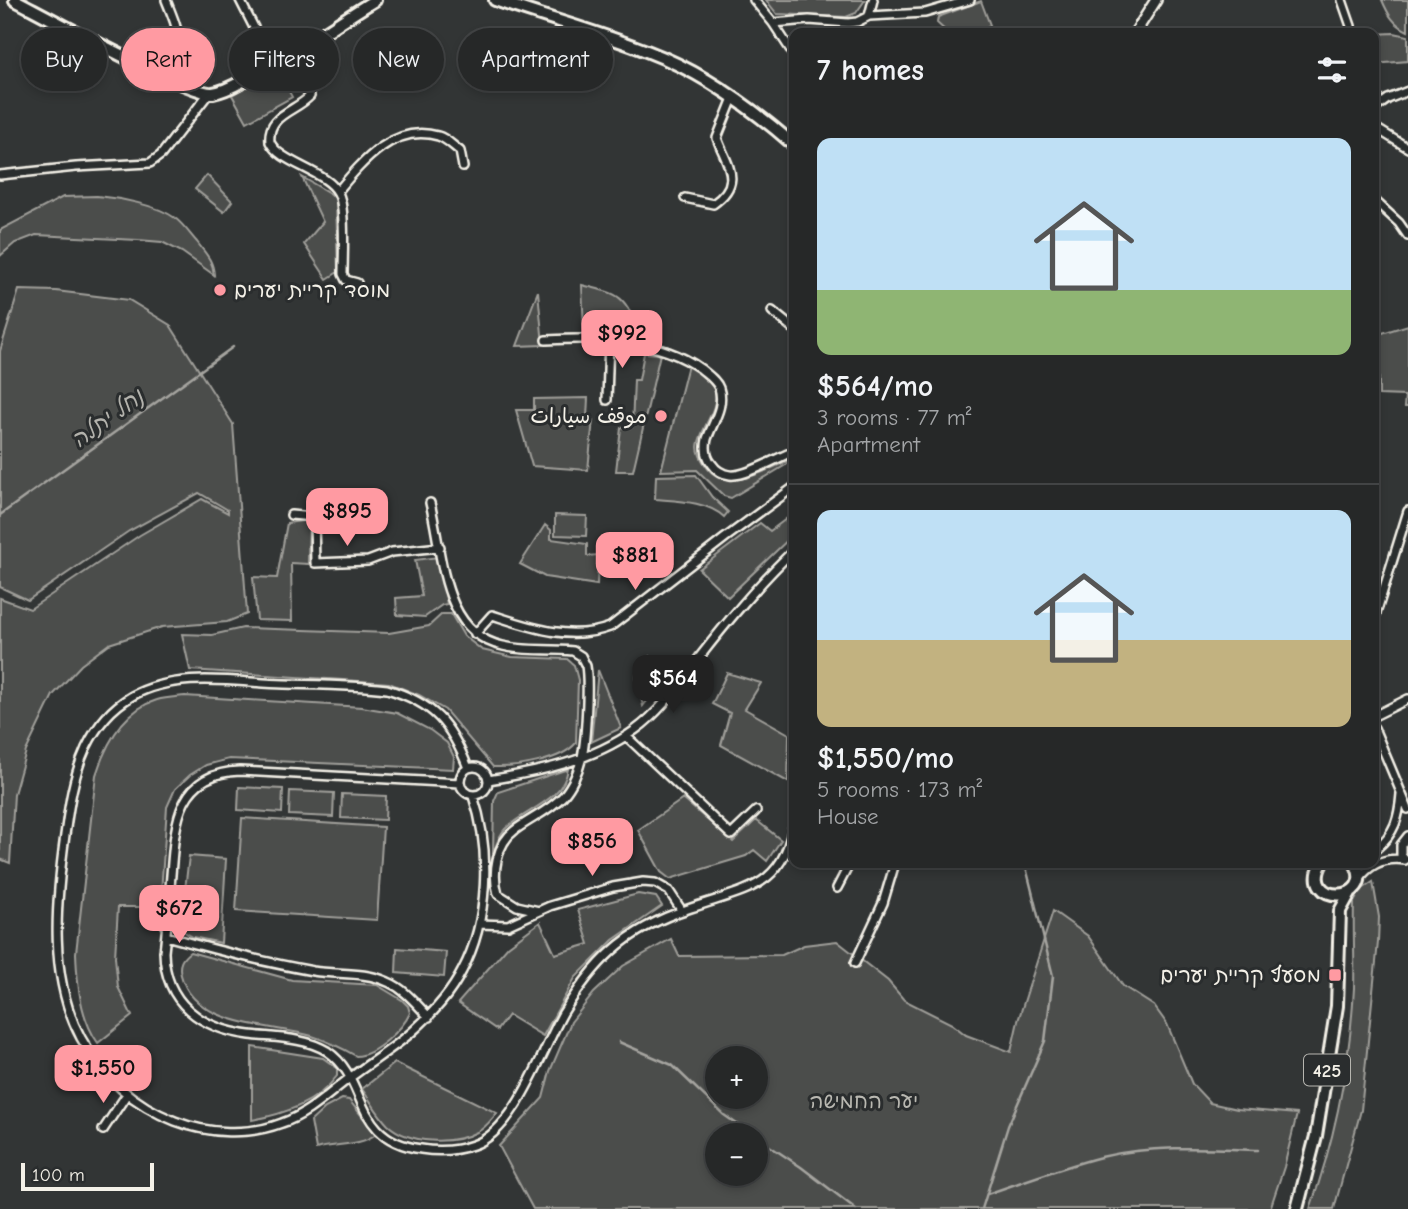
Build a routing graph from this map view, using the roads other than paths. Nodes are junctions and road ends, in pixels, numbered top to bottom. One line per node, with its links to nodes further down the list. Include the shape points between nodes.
1 (15, 0): 19 (main road)
2 (166, 0): 14 (street)
3 (240, 0): 15 (street)
4 (375, 0): 16 (main road)
5 (495, 0): 25 (main road, via 651,52)
6 (754, 0): 12 (street)
7 (873, 0): 11 (street)
8 (970, 0): 11 (street, via 926,13)
9 (1156, 0): 17 (street)
10 (1342, 0): 13 (street)
11 (869, 16): 12 (street, via 848,23)
12 (773, 23): 18 (street)
13 (1351, 26)
14 (177, 28)
15 (254, 28)
16 (333, 28)
17 (1138, 28)
18 (789, 47)
19 (121, 54)
20 (229, 87): 24 (main road)
21 (200, 91): 24 (main road)
22 (307, 91): 32 (street, via 310,96 276,119 270,142 277,152)
23 (1408, 91): 26 (street)
24 (209, 93): 31 (street, via 150,163)
25 (733, 98): 28 (main road); 33 (street, via 717,138 732,174 727,189 713,204)
26 (1379, 105)
27 (1379, 130): 29 (street)
28 (789, 141)
29 (1408, 148)
30 (463, 167): 32 (street, via 460,151 448,141 412,135 378,148)
31 (0, 175)
32 (338, 191): 36 (street, via 343,274)
33 (685, 198)
34 (1379, 205): 35 (street)
35 (1408, 236)
36 (357, 282)
37 (772, 311): 38 (street)
38 (789, 325)
39 (545, 340): 40 (street)
40 (608, 340): 41 (street); 42 (street, via 674,353 718,384 721,405 706,447 709,460 719,471 741,474)
41 (607, 400)
42 (789, 453)
43 (789, 491): 50 (street, via 610,627 590,633 551,632 492,615)
44 (430, 503): 47 (street)
45 (1408, 511): 49 (street)
46 (291, 515): 47 (street, via 314,517 316,563 368,561 392,552)
47 (440, 547): 50 (street, via 454,607)
48 (789, 555): 53 (street, via 741,605 663,705)
49 (1379, 598)
50 (475, 634): 55 (street, via 502,646 570,650 581,656 587,675)
51 (1408, 699): 52 (street)
52 (1379, 714)
53 (626, 736): 55 (street); 62 (street, via 731,835)
54 (1379, 740): 59 (street)
55 (582, 758): 57 (street); 78 (street, via 564,795 512,832 495,867 498,894 517,906)
56 (468, 768): 57 (street, via 481,769); 58 (street); 86 (street, via 457,740 440,718 416,700 387,690 194,680 150,688 118,706 86,746 72,789 60,881 58,951 65,997 80,1036 101,1069)
57 (488, 780): 60 (street, via 485,790)
58 (460, 783): 60 (street); 82 (street, via 240,771 210,777 194,788 178,814)
59 (1401, 793): 61 (street); 65 (street, via 1395,829)
60 (473, 796): 80 (street, via 483,855)
61 (1408, 809)
62 (756, 811)
63 (1405, 838): 66 (street); 67 (street, via 1400,850)
64 (789, 843): 79 (street, via 780,863 757,886)
65 (1379, 846)
66 (1379, 848)
67 (1407, 861): 68 (street)
68 (1379, 863)
69 (847, 868): 75 (street)
70 (894, 868): 83 (street)
71 (1319, 868): 76 (main road, 425)
72 (1357, 868): 74 (main road)
73 (1369, 868): 74 (street)
74 (1358, 880): 77 (main road, 425)
75 (837, 888)
76 (1324, 890): 77 (main road, via 1334,895); 81 (main road, 425)
77 (1351, 891): 81 (main road, 425, via 1340,911)
78 (539, 911): 79 (street, via 643,882 669,891); 80 (street, via 508,925)
79 (682, 911): 85 (street, via 632,935 586,978 529,1083 492,1137 444,1151 394,1142 372,1122)
80 (479, 924): 84 (street, via 463,970)
81 (1339, 929): 88 (main road, 425, via 1334,1031 1314,1146)
82 (166, 936): 84 (street, via 256,961 377,978 399,988); 85 (street, via 167,977 178,999 195,1016 232,1032 313,1044 334,1057)
83 (855, 963)
84 (429, 1017): 85 (street)
85 (349, 1078): 86 (street, via 310,1109 283,1123 252,1131 188,1126)
86 (127, 1094): 87 (street)
87 (103, 1130)
88 (1297, 1209)

